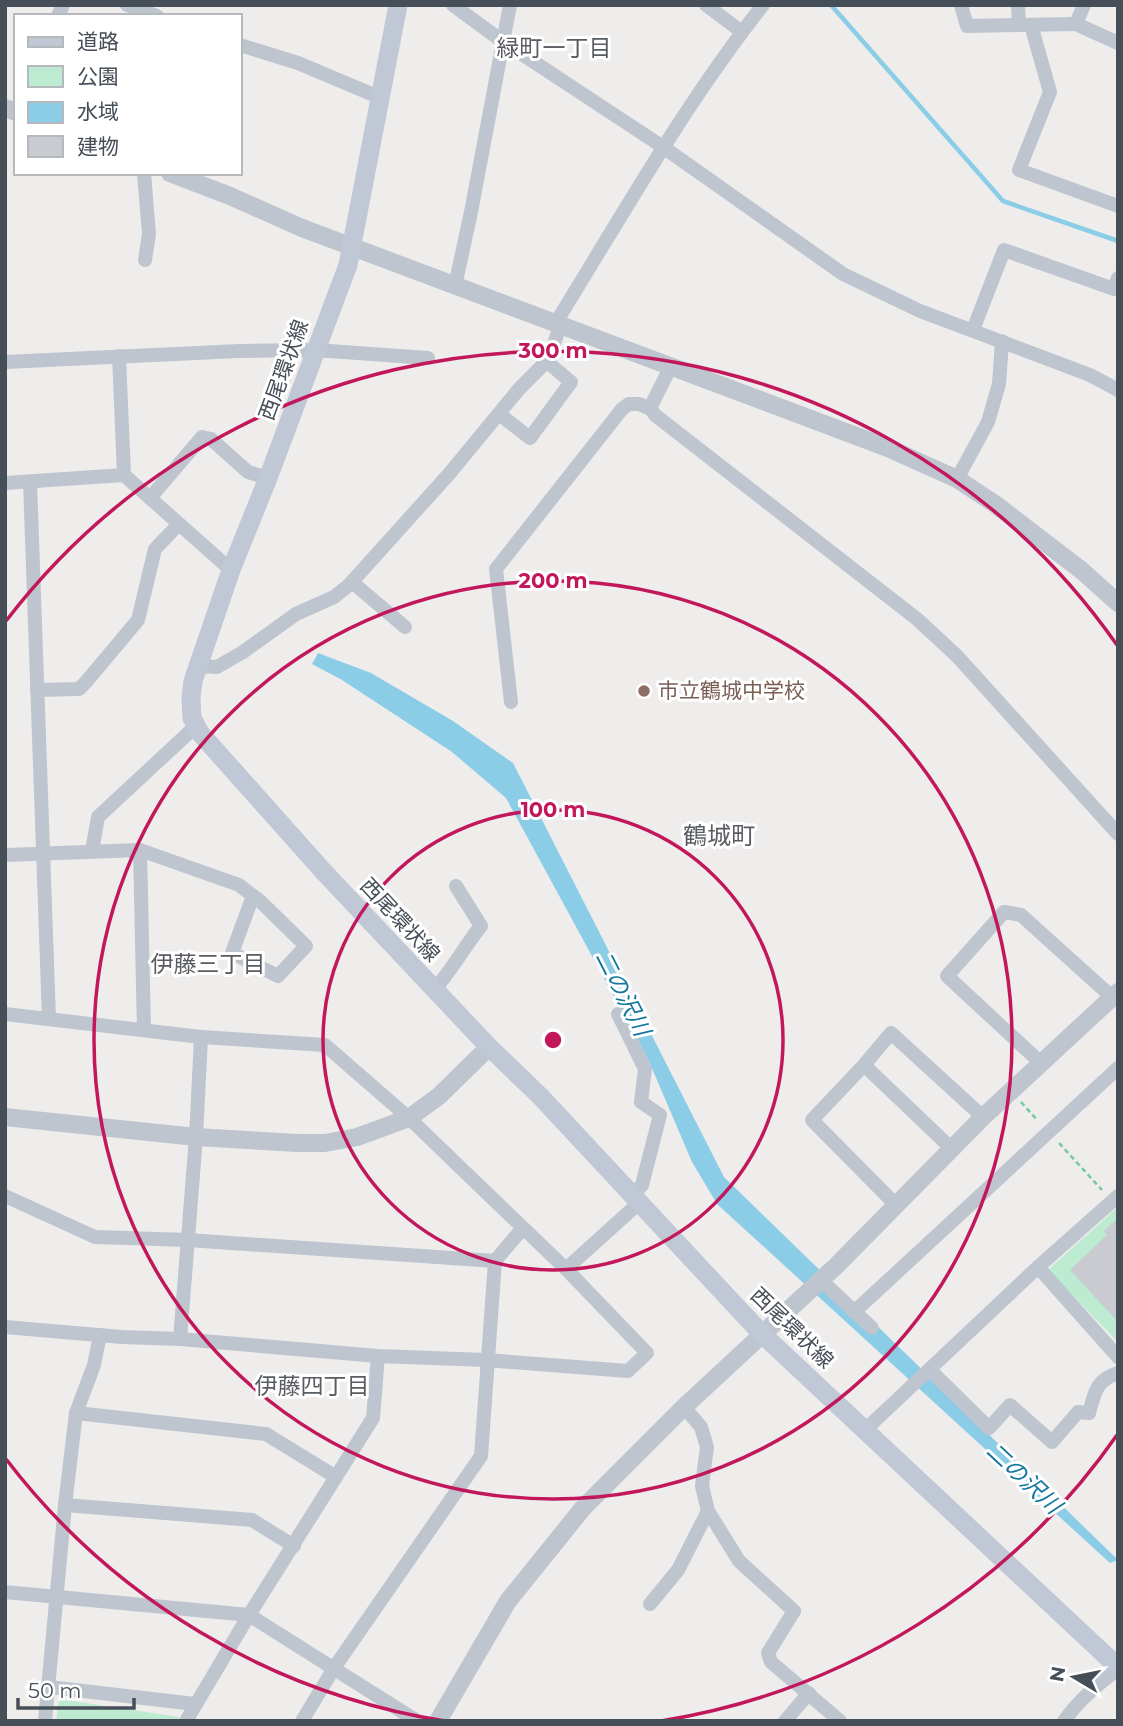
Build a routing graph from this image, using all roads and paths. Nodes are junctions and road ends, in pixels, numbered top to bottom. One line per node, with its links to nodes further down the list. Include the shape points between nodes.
1 (127, 5): 10 (street)
2 (398, 5): 17 (main road, 西尾環状線)
3 (453, 5): 14 (street)
4 (510, 5): 14 (street)
5 (706, 5): 13 (street)
6 (763, 5): 13 (street)
7 (961, 5): 12 (street, via 967,26)
8 (1018, 5): 12 (street)
9 (1084, 5): 11 (street)
10 (152, 14)
11 (1076, 24): 12 (street); 15 (street)
12 (1025, 25): 21 (street, via 1049,92 1019,170)
13 (741, 32): 18 (street)
14 (502, 41): 18 (street); 24 (street)
15 (1118, 43)
16 (242, 46): 17 (street)
17 (381, 98): 22 (main road, 西尾環状線)
18 (663, 147): 26 (street); 27 (street, via 843,274 920,311)
19 (144, 175): 23 (street, via 149,234)
20 (175, 175): 22 (street)
21 (1118, 206)
22 (352, 246): 24 (street); 29 (main road, 西尾環状線)
23 (145, 260)
24 (455, 286): 26 (street)
25 (1117, 286): 27 (street, via 1004,250)
26 (557, 325): 32 (street); 34 (street)
27 (973, 330): 28 (street)
28 (1002, 341): 35 (street); 40 (street, via 999,384 988,422)
29 (315, 350): 30 (street); 31 (street); 39 (main road, 西尾環状線)
30 (120, 356): 33 (street); 38 (street)
31 (428, 358)
32 (545, 360): 37 (street); 37 (street, via 571,383 530,438)
33 (5, 362)
34 (670, 368): 36 (street); 40 (street, via 888,448)
35 (1118, 390)
36 (651, 409): 51 (street, via 639,404 622,409 496,569); 53 (street, via 917,619 957,656)
37 (499, 414): 46 (street)
38 (124, 475): 41 (street); 43 (street)
39 (268, 478): 43 (street, via 248,472 211,439 202,437); 45 (main road, 西尾環状線)
40 (957, 479): 47 (street, via 995,503)
41 (30, 482): 42 (street); 50 (street)
42 (5, 483)
43 (150, 498): 44 (street)
44 (179, 524): 45 (street); 50 (street, via 155,549 138,620 86,682 79,689)
45 (231, 570): 49 (main road, 西尾環状線)
46 (352, 582): 48 (street); 49 (street, via 217,667)
47 (1118, 603)
48 (405, 627)
49 (199, 666): 52 (main road, 西尾環状線, via 191,698)
50 (37, 690): 56 (street)
51 (511, 702)
52 (196, 726): 55 (street, via 98,817); 60 (main road, 西尾環状線)
53 (1118, 834)
54 (140, 850): 55 (street); 59 (street, via 239,885); 65 (street)
55 (92, 851): 56 (street)
56 (44, 854): 57 (street); 64 (street)
57 (5, 855)
58 (456, 886): 60 (street, via 481,926)
59 (253, 896): 59 (street, via 306,946 278,976 232,953)
60 (434, 990): 67 (main road, 西尾環状線)
61 (1115, 995): 68 (street); 68 (street, via 1021,915 1004,912 947,976)
62 (5, 1014): 64 (street)
63 (618, 1014): 79 (street, via 645,1069 641,1102 660,1115)
64 (49, 1019): 65 (street)
65 (144, 1030): 66 (street)
66 (201, 1037): 74 (street, via 325,1045); 76 (street)
67 (489, 1047): 74 (street); 79 (main road, 西尾環状線)
68 (1042, 1064): 71 (street)
69 (864, 1065): 73 (street, via 891,1034); 77 (street); 81 (street, via 812,1120)
70 (1118, 1068): 75 (street)
71 (1012, 1092): 73 (street); 75 (path)
72 (5, 1117): 76 (street)
73 (983, 1117): 77 (street)
74 (409, 1118): 76 (street, via 325,1143); 82 (street)
75 (1048, 1132): 80 (path); 88 (street)
76 (196, 1137): 83 (street)
77 (953, 1150): 81 (street)
78 (5, 1196): 83 (street, via 95,1237)
79 (636, 1198): 86 (street); 91 (main road, 西尾環状線)
80 (1115, 1198): 85 (street)
81 (897, 1206): 87 (street)
82 (523, 1229): 84 (street); 86 (street)
83 (188, 1240): 84 (street); 93 (street)
84 (495, 1261): 96 (street)
85 (1038, 1267): 95 (street); 97 (street)
86 (566, 1269): 96 (street, via 647,1353 628,1371)
87 (821, 1280): 88 (street); 91 (street)
88 (854, 1312): 90 (street)
89 (5, 1327): 92 (street)
90 (872, 1328)
91 (761, 1333): 99 (street); 101 (main road, 西尾環状線)
92 (100, 1335): 93 (street); 100 (street)
93 (180, 1339): 94 (street)
94 (378, 1356): 96 (street); 102 (street, via 373,1418)
95 (1118, 1357)
96 (486, 1360): 110 (street, via 481,1456)
97 (930, 1370): 98 (street, via 989,1428 1010,1405 1052,1442 1078,1412 1089,1413 1104,1377); 101 (street)
98 (1118, 1373)
99 (684, 1407): 104 (street, via 701,1427 707,1447 702,1486); 119 (street, via 583,1508 508,1601)
100 (76, 1413): 102 (street, via 266,1434); 103 (street)
101 (866, 1429): 111 (main road, 西尾環状線)
102 (335, 1477): 105 (street)
103 (65, 1505): 105 (street, via 251,1521); 107 (street)
104 (708, 1511): 108 (street, via 678,1570); 113 (street, via 739,1561 794,1611 768,1653 771,1662)
105 (294, 1546): 109 (street)
106 (5, 1592): 107 (street)
107 (56, 1597): 109 (street); 112 (street)
108 (650, 1604)
109 (249, 1615): 110 (street); 114 (street)
110 (334, 1668): 117 (street); 118 (street)
111 (1118, 1668): 122 (street)
112 (49, 1687): 114 (street); 115 (street)
113 (809, 1693): 120 (street); 121 (street)
114 (195, 1704): 116 (street)
115 (45, 1721)
116 (186, 1721)
117 (302, 1721)
118 (417, 1721)
119 (438, 1721)
120 (785, 1721)
121 (840, 1721)
122 (1064, 1721)

